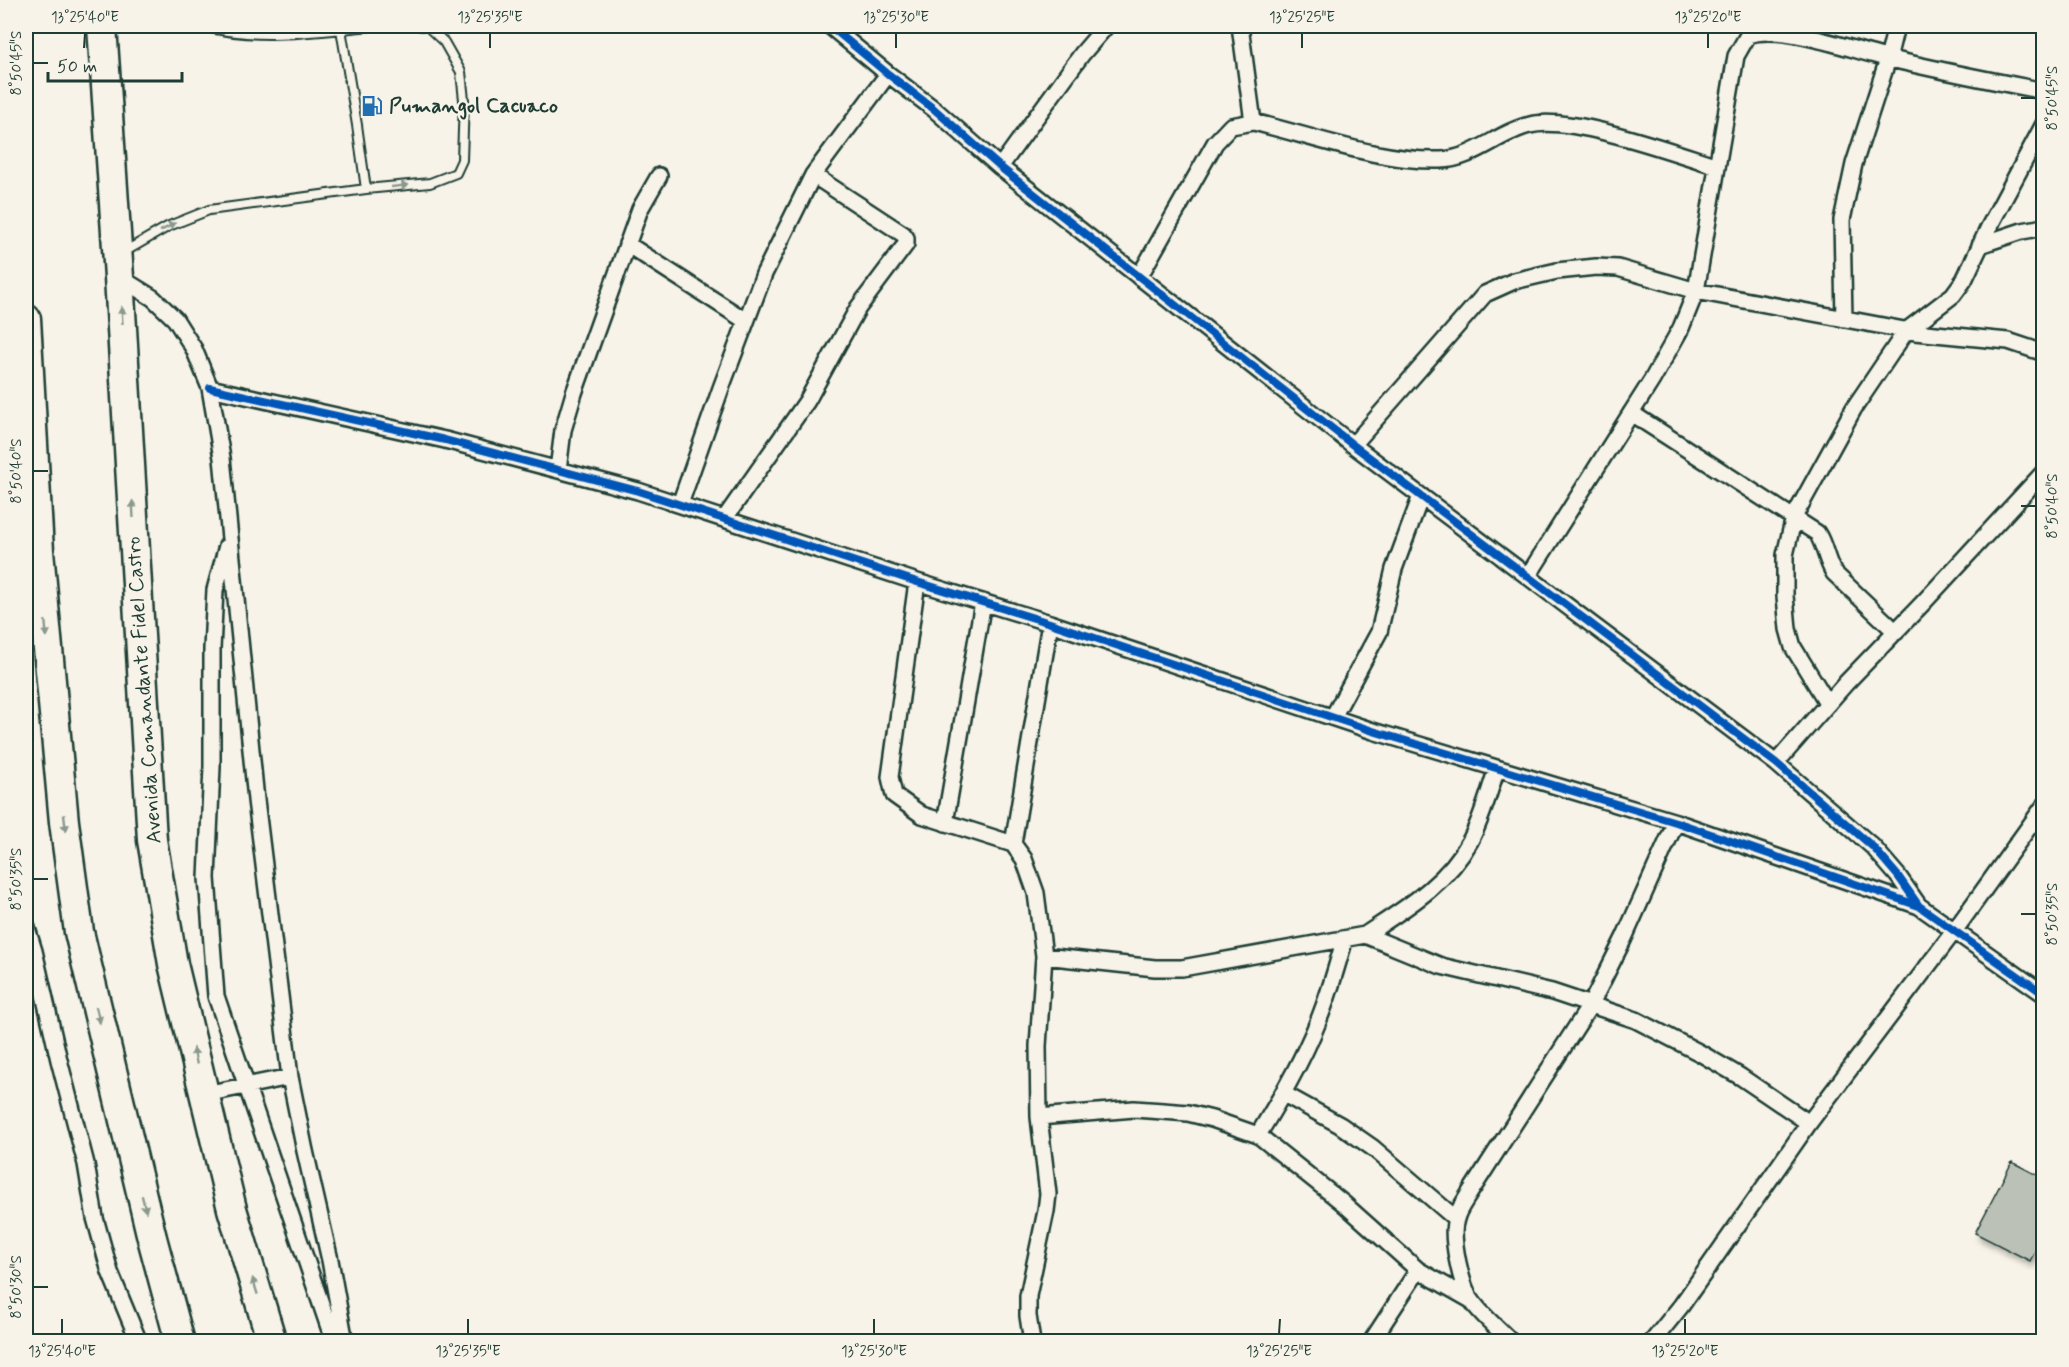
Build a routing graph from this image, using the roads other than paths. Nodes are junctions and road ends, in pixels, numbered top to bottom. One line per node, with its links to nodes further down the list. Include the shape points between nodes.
1 (102, 26): 23 (highway, Avenida Comandante Fidel Castro)
2 (202, 26): 9 (lane, via 224,32 289,34)
3 (372, 26): 9 (lane)
4 (421, 26): 19 (lane, one-way to 4, via 430,183 456,173 462,160 461,72 444,42 427,26)
5 (830, 26): 11 (street)
6 (1106, 26): 16 (street)
7 (1240, 26): 13 (street)
8 (1896, 26): 10 (street)
9 (341, 29): 19 (lane)
10 (1888, 58): 12 (street); 15 (street, via 1772,31 1748,35 1736,56); 27 (street, via 1854,164 1842,220)
11 (888, 74): 16 (street); 18 (street)
12 (2043, 91)
13 (1253, 122): 15 (street, via 1388,157 1443,160 1465,155 1522,127 1558,124 1596,130); 24 (street, via 1231,126 1215,143)
14 (2043, 124): 22 (street)
15 (1716, 166): 25 (street)
16 (1000, 167): 24 (street)
17 (659, 176): 21 (street, via 640,209)
18 (813, 176): 28 (street, via 764,274); 39 (street, via 903,234 906,244 858,308 807,401)
19 (366, 189): 23 (lane, one-way to 19, via 169,226 209,210)
20 (2043, 227): 22 (street)
21 (627, 244): 28 (street); 34 (street, via 574,393 563,430)
22 (1980, 245): 29 (street, via 1953,295)
23 (119, 267): 31 (street, via 175,319 194,349); 64 (highway, Avenida Comandante Fidel Castro, one-way to 23, via 174,964 152,840)
24 (1139, 277): 33 (street)
25 (1696, 291): 27 (street); 32 (street, via 1681,328); 33 (street, via 1618,268 1596,267 1557,271 1498,287 1485,294)
26 (26, 319): 73 (highway, one-way to 73, via 39,551 64,822 79,932)
27 (1844, 319): 29 (street)
28 (746, 321): 37 (street)
29 (1906, 331): 30 (street, via 2008,341); 38 (street, via 1854,408)
30 (2043, 352)
31 (210, 388): 34 (street, via 445,440); 40 (street)
32 (1631, 413): 38 (street); 41 (street)
33 (1353, 446): 36 (street)
34 (558, 470): 37 (street)
35 (2043, 471): 45 (street)
36 (1421, 496): 41 (street); 47 (street, via 1394,569 1379,632)
37 (680, 504): 39 (street)
38 (1794, 517): 45 (street, via 1817,533 1834,573); 46 (street, via 1785,555 1788,629 1793,647)
39 (725, 518): 42 (street)
40 (230, 538): 62 (street, via 256,800); 63 (street, via 215,590 207,878 216,996)
41 (1528, 576): 48 (street)
42 (917, 582): 43 (street); 52 (street, via 890,777 894,795 905,805)
43 (983, 602): 44 (street); 52 (street)
44 (1050, 623): 47 (street); 53 (street)
45 (1896, 632): 46 (street)
46 (1828, 704): 48 (street)
47 (1333, 717): 49 (street)
48 (1776, 763): 54 (street, via 1873,847)
49 (1497, 768): 51 (street); 57 (street, via 1463,854 1428,891)
50 (2043, 806): 56 (street)
51 (1676, 822): 54 (street); 61 (street)
52 (945, 823): 53 (street)
53 (1013, 844): 59 (street, via 1024,859 1036,893)
54 (1919, 906): 56 (street)
55 (26, 925): 72 (street, via 86,1164 95,1218 110,1272)
56 (1955, 930): 60 (street); 67 (street)
57 (1365, 935): 58 (street); 61 (street, via 1441,966)
58 (1345, 939): 59 (street, via 1182,968); 65 (street, via 1323,1008)
59 (1044, 956): 66 (street, via 1038,1046)
60 (2043, 994)
61 (1591, 1004): 67 (street, via 1636,1020 1700,1053); 69 (street)
62 (290, 1077): 63 (street); 76 (street)
63 (246, 1086): 64 (street); 75 (street)
64 (205, 1094): 74 (highway, Avenida Comandante Fidel Castro, one-way to 64, via 232,1209)
65 (1284, 1094): 68 (street); 69 (street, via 1373,1148)
66 (1039, 1117): 68 (street, via 1163,1110 1212,1119); 77 (street, via 1048,1194 1028,1296)
67 (1809, 1123): 80 (street, via 1681,1306)
68 (1258, 1135): 70 (street)
69 (1456, 1219): 71 (street, via 1459,1268)
70 (1418, 1270): 71 (street); 78 (street)
71 (1471, 1300): 79 (street)
72 (138, 1341)
73 (180, 1341)
74 (272, 1341)
75 (334, 1341)
76 (345, 1341)
77 (1032, 1341)
78 (1371, 1341)
79 (1511, 1341)
80 (1652, 1341)

